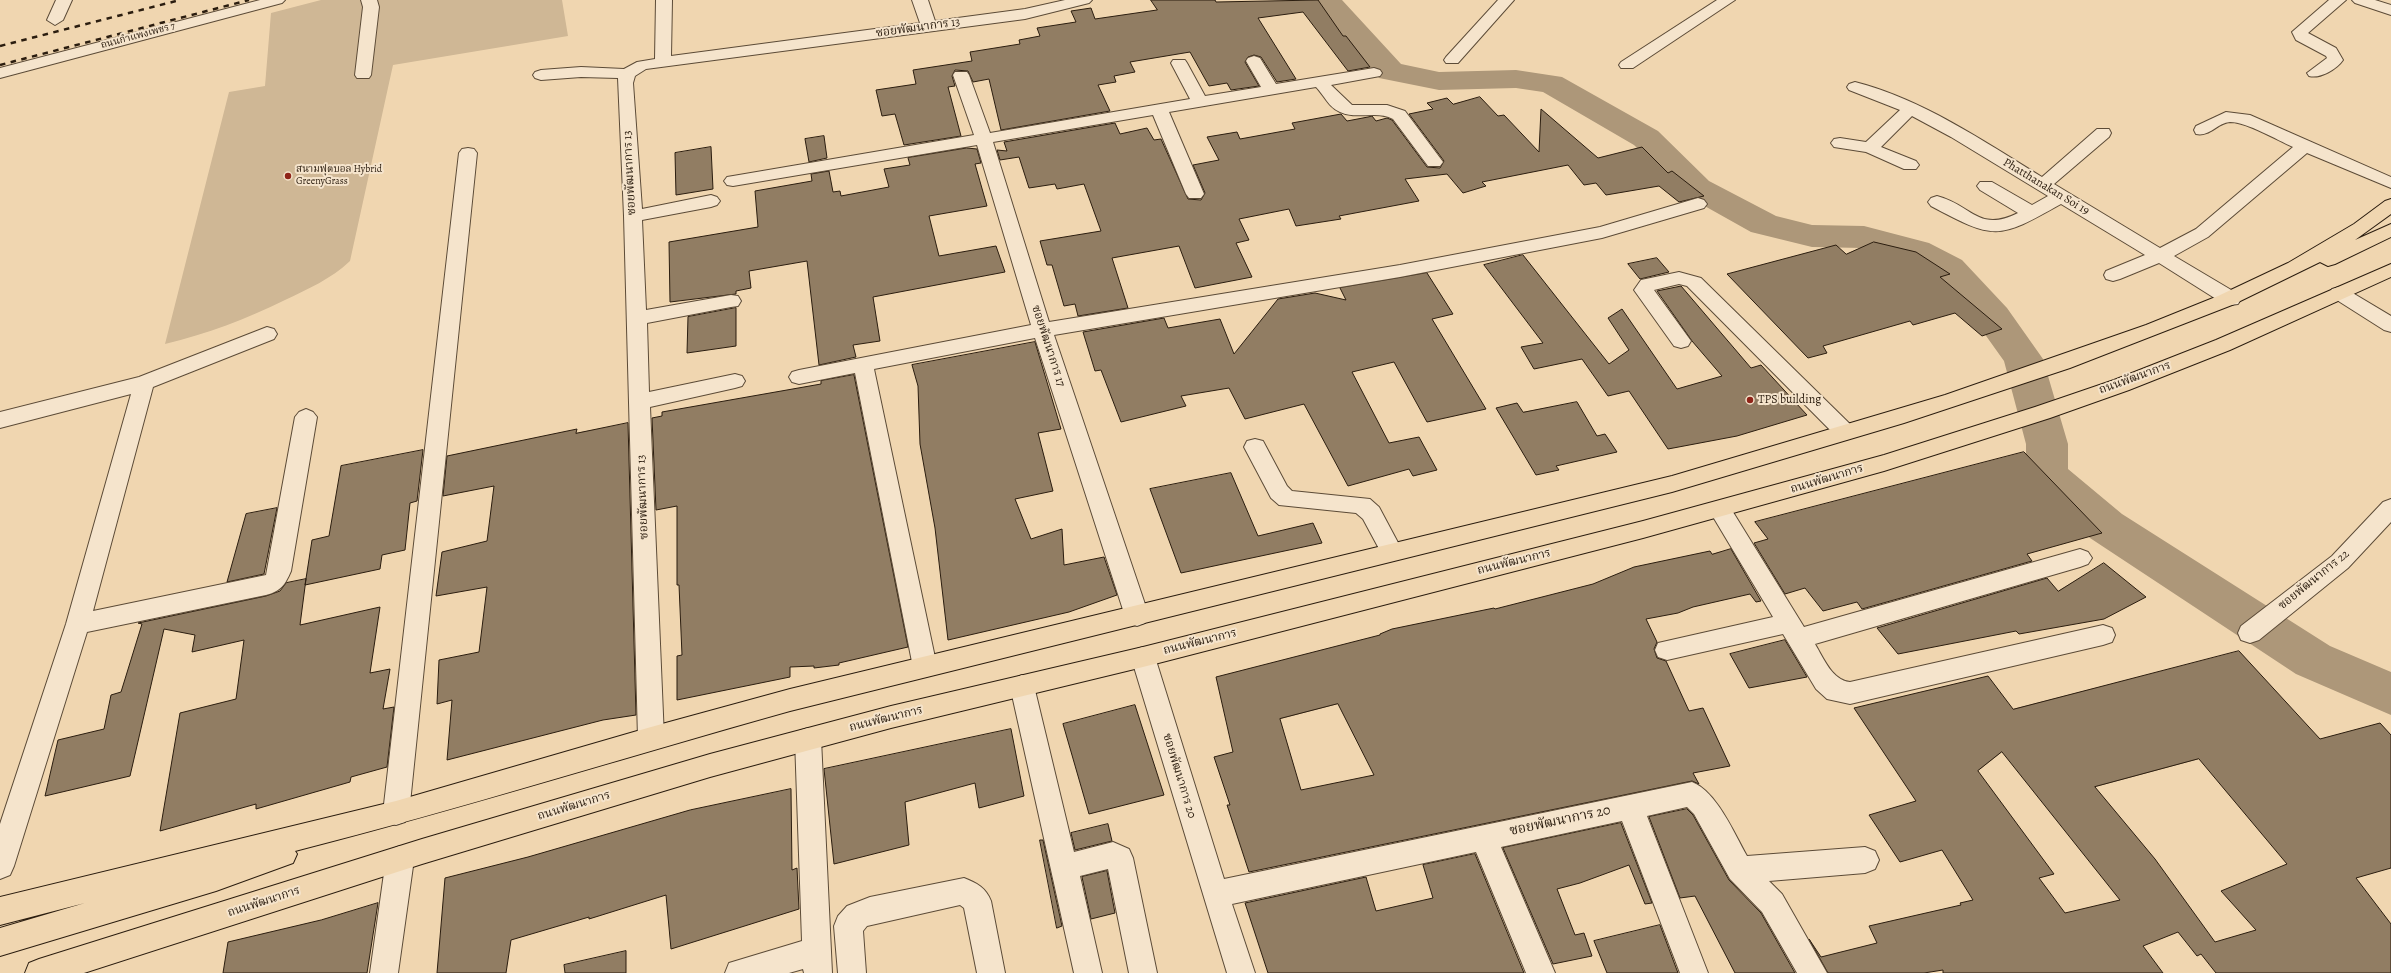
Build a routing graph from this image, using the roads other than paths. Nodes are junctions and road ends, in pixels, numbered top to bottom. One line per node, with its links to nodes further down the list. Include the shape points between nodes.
1 (64, 0): 12 (street)
2 (277, 0): 19 (street, ถนนกำแพงเพชร 7)
3 (369, 0): 23 (street, via 371,8)
4 (666, 0): 16 (street)
5 (920, 0): 13 (street)
6 (1084, 0): 13 (street, ซอยพัฒนาการ 13, via 1025,14)
7 (1506, 0): 14 (street)
8 (1726, 0): 18 (street)
9 (2338, 0): 21 (street, via 2300,32 2302,37 2330,50 2335,56 2335,60)
10 (2360, 0): 11 (street)
11 (2391, 10)
12 (55, 20)
13 (929, 26): 16 (street, ซอยพัฒนาการ 13)
14 (1452, 60)
15 (1254, 61): 28 (street)
16 (663, 62): 22 (street, ซอยพัฒนาการ 13, via 633,68)
17 (1179, 63): 29 (street)
18 (1627, 65)
19 (0, 73)
20 (1374, 73): 26 (street)
21 (2315, 73)
22 (626, 74): 24 (street, via 581,72); 52 (street, ซอยพัฒนาการ 13)
23 (363, 75)
24 (541, 75)
25 (961, 76): 34 (street, ซอยพัฒนาการ 17)
26 (1319, 82): 28 (street); 39 (street, via 1346,109 1360,112 1390,111 1399,115)
27 (1856, 87): 31 (street, Phatthanakan Soi 19)
28 (1270, 89): 29 (street)
29 (1200, 102): 30 (street)
30 (1159, 109): 34 (street); 45 (street)
31 (1910, 109): 37 (street); 44 (street, Phatthanakan Soi 19, via 1957,133)
32 (2202, 130): 36 (street, via 2232,116)
33 (2104, 133): 44 (street)
34 (983, 138): 41 (street); 64 (street, ซอยพัฒนาการ 17)
35 (1840, 143): 37 (street)
36 (2306, 145): 42 (street); 54 (street, via 2207,230)
37 (1870, 148): 40 (street)
38 (468, 153): 92 (street)
39 (1434, 162)
40 (1910, 165)
41 (733, 181)
42 (2391, 183)
43 (1986, 186): 51 (street)
44 (2042, 186): 46 (street, Phatthanakan Soi 19)
45 (1195, 194)
46 (2062, 196): 51 (street); 54 (street, Phatthanakan Soi 19)
47 (711, 201): 52 (street)
48 (1937, 202): 51 (street, via 1994,228 2005,226)
49 (1698, 204): 64 (street, via 1602,232 1400,271)
50 (2391, 206): 58 (main road, via 2332,246)
51 (2030, 212)
52 (633, 216): 62 (street, ซอยพัฒนาการ 13)
53 (2391, 230): 58 (main road, via 2350,252)
54 (2160, 256): 57 (street); 60 (street, Phatthanakan Soi 19)
55 (2391, 262): 59 (main road, ถนนพัฒนาการ)
56 (2391, 270): 59 (main road, ถนนพัฒนาการ)
57 (2113, 274)
58 (2253, 290): 60 (main road)
59 (2346, 290): 63 (street); 77 (main road, ถนนพัฒนาการ, via 2294,315 2193,357 2060,406)
60 (2231, 299): 74 (main road, via 2036,372)
61 (731, 301): 62 (street)
62 (636, 318): 71 (street, ซอยพัฒนาการ 13)
63 (2391, 325)
64 (1042, 330): 67 (street); 80 (street, ซอยพัฒนาการ 17)
65 (267, 334): 70 (street)
66 (1681, 341): 74 (street, via 1644,290 1648,284 1679,278 1694,282)
67 (863, 364): 68 (street); 87 (street)
68 (799, 376)
69 (735, 381): 71 (street)
70 (144, 383): 73 (street); 81 (street)
71 (639, 402): 89 (street, ซอยพัฒนาการ 13)
72 (306, 417): 81 (street, via 276,581 266,586)
73 (0, 420)
74 (1845, 432): 78 (main road, via 1672,484)
75 (1254, 447): 78 (street, via 1279,492 1287,499 1362,505 1371,513)
76 (2391, 508): 83 (street, ซอยพัฒนาการ 22, via 2340,562)
77 (1720, 510): 82 (street); 86 (main road, ถนนพัฒนาการ)
78 (1392, 552): 80 (main road)
79 (2080, 558): 82 (street)
80 (1137, 616): 87 (main road)
81 (78, 624): 96 (street)
82 (1794, 631): 84 (street, via 1829,688 1843,693); 85 (street)
83 (2252, 632)
84 (2103, 635)
85 (1667, 650)
86 (1143, 657): 88 (main road, ถนนพัฒนาการ); 99 (street, ซอยพัฒนาการ 20)
87 (925, 667): 89 (main road)
88 (1022, 686): 90 (main road, ถนนพัฒนาการ); 97 (street)
89 (651, 738): 92 (main road)
90 (808, 738): 94 (main road, ถนนพัฒนาการ); 102 (street)
91 (1630, 806): 93 (street, ซอยพัฒนาการ 20); 98 (street, ซอยพัฒนาการ 20, via 1683,794 1695,795); 112 (street)
92 (396, 813): 100 (main road); 101 (main road, via 216,878)
93 (1483, 837): 99 (street, ซอยพัฒนาการ 20); 111 (street)
94 (400, 859): 103 (main road, ถนนพัฒนาการ); 104 (street)
95 (1865, 860): 98 (street)
96 (0, 866)
97 (1065, 868): 108 (street); 109 (street, via 1113,855 1119,858)
98 (1740, 870): 113 (street, ซอยพัฒนาการ 20, via 1772,903)
99 (1215, 894): 110 (street, ซอยพัฒนาการ 20)
100 (0, 911)
101 (0, 942)
102 (817, 962): 105 (street)
103 (39, 973)
104 (384, 973)
105 (739, 973)
106 (852, 973): 107 (street, via 848,926 857,916 964,891 977,901)
107 (991, 973)
108 (1088, 973)
109 (1143, 973)
110 (1241, 973)
111 (1541, 973)
112 (1694, 973)
113 (1813, 973)

